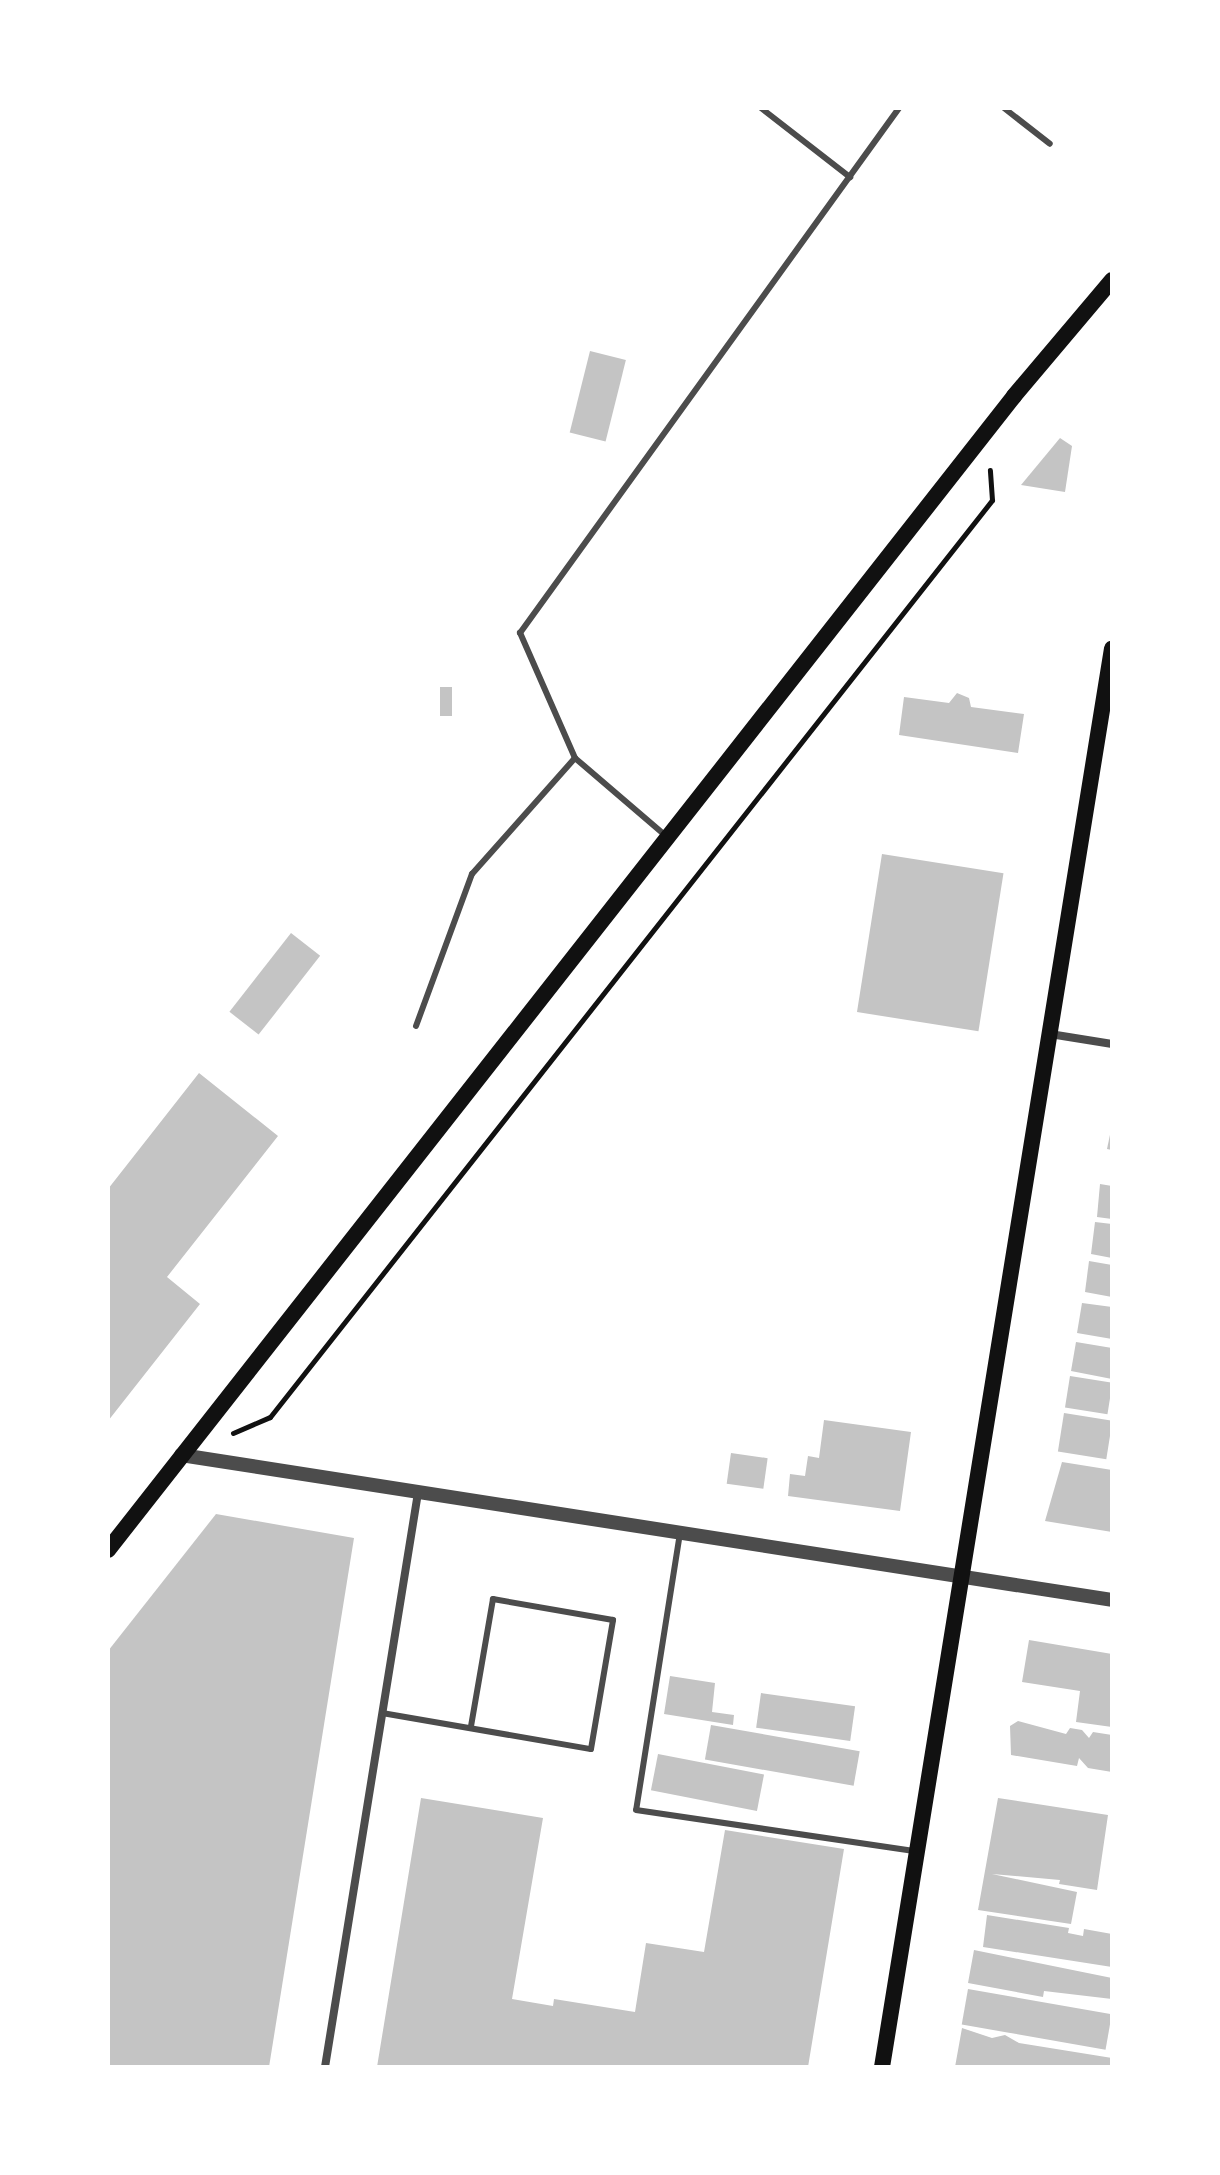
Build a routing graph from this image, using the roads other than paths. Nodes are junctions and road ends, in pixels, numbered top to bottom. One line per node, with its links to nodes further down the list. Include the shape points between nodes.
1 (761, 108): 5 (lane)
2 (899, 108): 5 (lane)
3 (1004, 108): 4 (lane)
4 (1050, 144)
5 (850, 177): 8 (lane, via 520,633)
6 (1112, 280): 9 (main road, via 1014,396)
7 (1111, 660): 11 (main road)
8 (575, 758): 9 (lane); 10 (lane, via 472,874)
9 (667, 837): 13 (main road)
10 (416, 1026)
11 (1050, 1034): 12 (street); 17 (main road)
12 (1112, 1044)
13 (181, 1455): 14 (street); 16 (main road)
14 (418, 1493): 15 (street); 19 (street)
15 (680, 1533): 17 (street); 21 (lane, via 636,1810)
16 (108, 1550)
17 (962, 1577): 18 (street); 21 (main road)
18 (1112, 1600)
19 (382, 1713): 20 (lane); 22 (street)
20 (471, 1727): 20 (lane, via 591,1749 613,1620 493,1599)
21 (917, 1852): 23 (main road)
22 (325, 2067)
23 (882, 2067)

